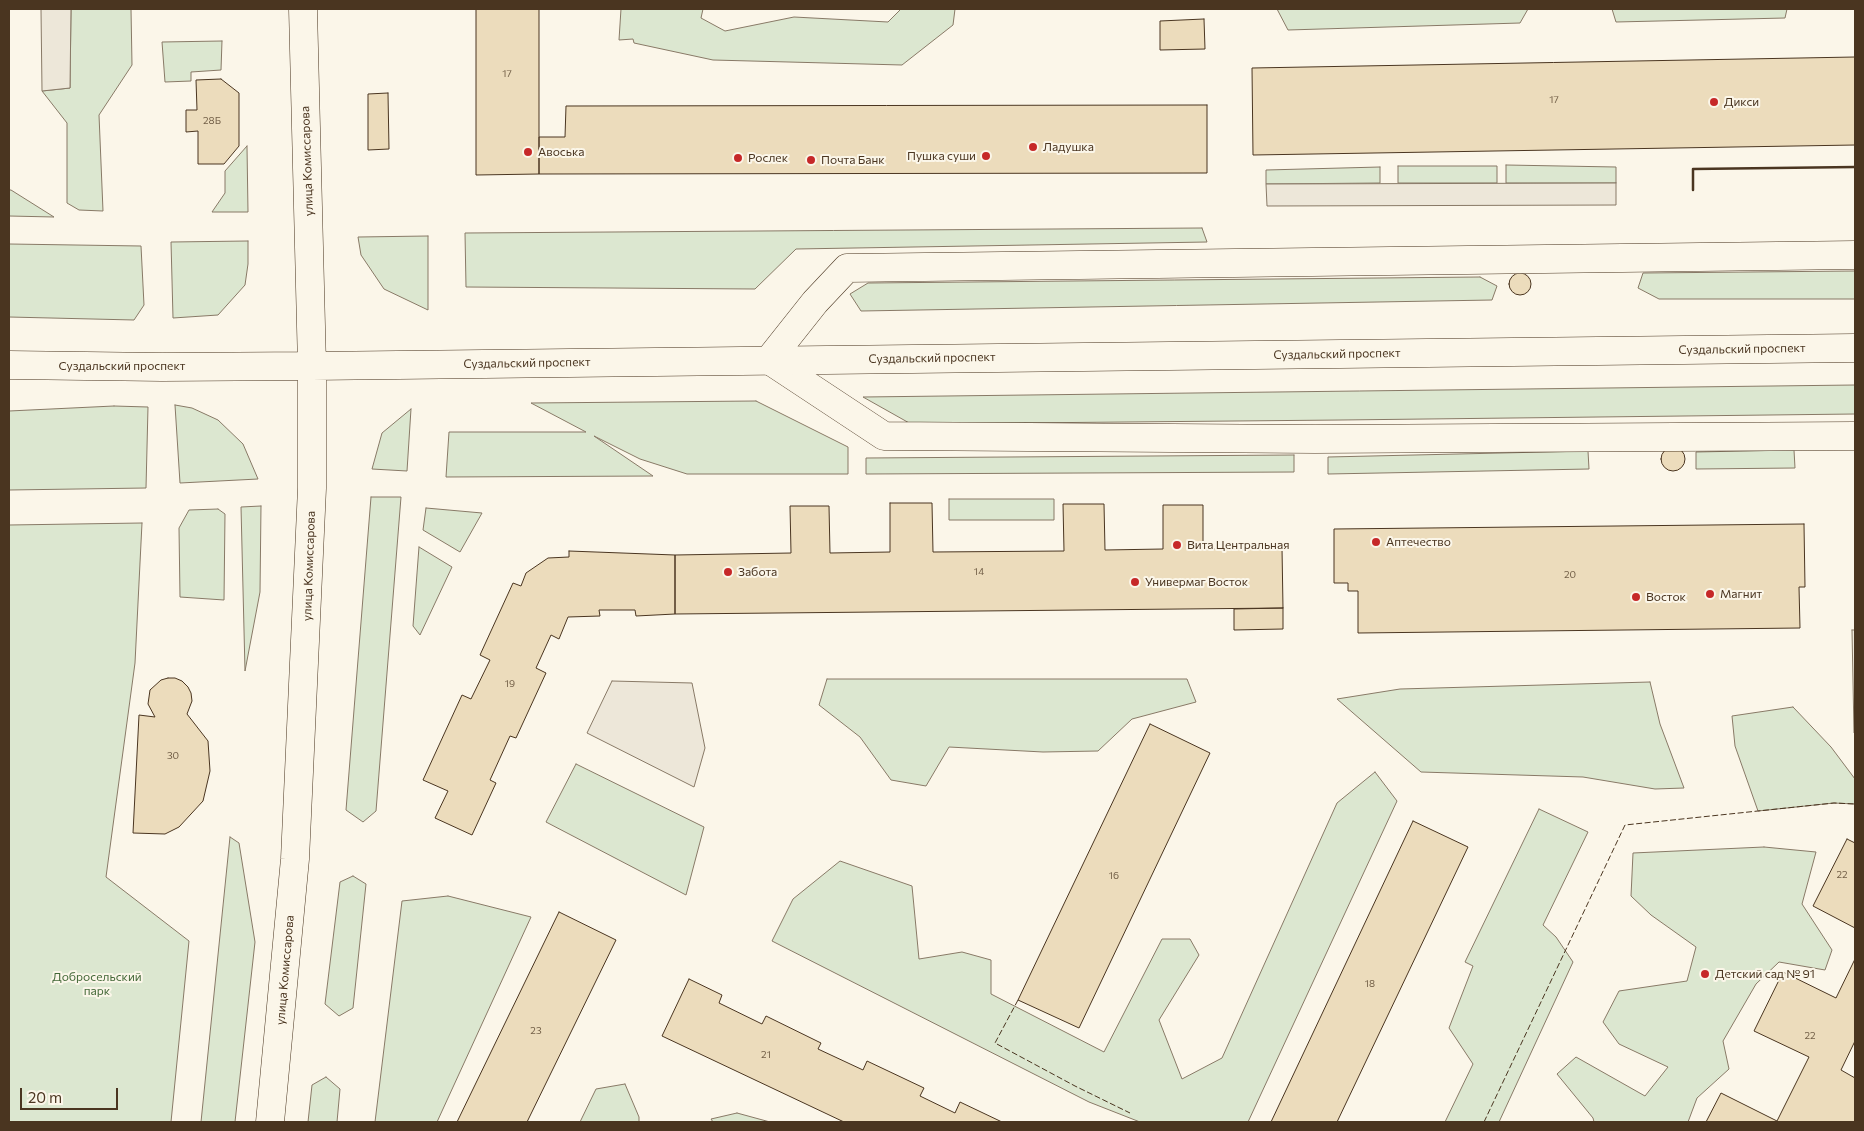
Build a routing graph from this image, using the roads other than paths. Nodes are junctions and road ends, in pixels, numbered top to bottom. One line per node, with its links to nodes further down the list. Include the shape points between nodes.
1 (303, 9): 6 (main road, улица Комиссарова)
2 (1855, 255): 4 (main road, via 847,268)
3 (1855, 348): 4 (main road, Суздальский проспект)
4 (769, 360): 6 (main road, Суздальский проспект); 7 (main road, via 884,436 1316,439)
5 (9, 366): 6 (main road, Суздальский проспект)
6 (312, 366): 8 (main road, улица Комиссарова, via 312,488 300,776)
7 (1855, 436)
8 (270, 1122)

